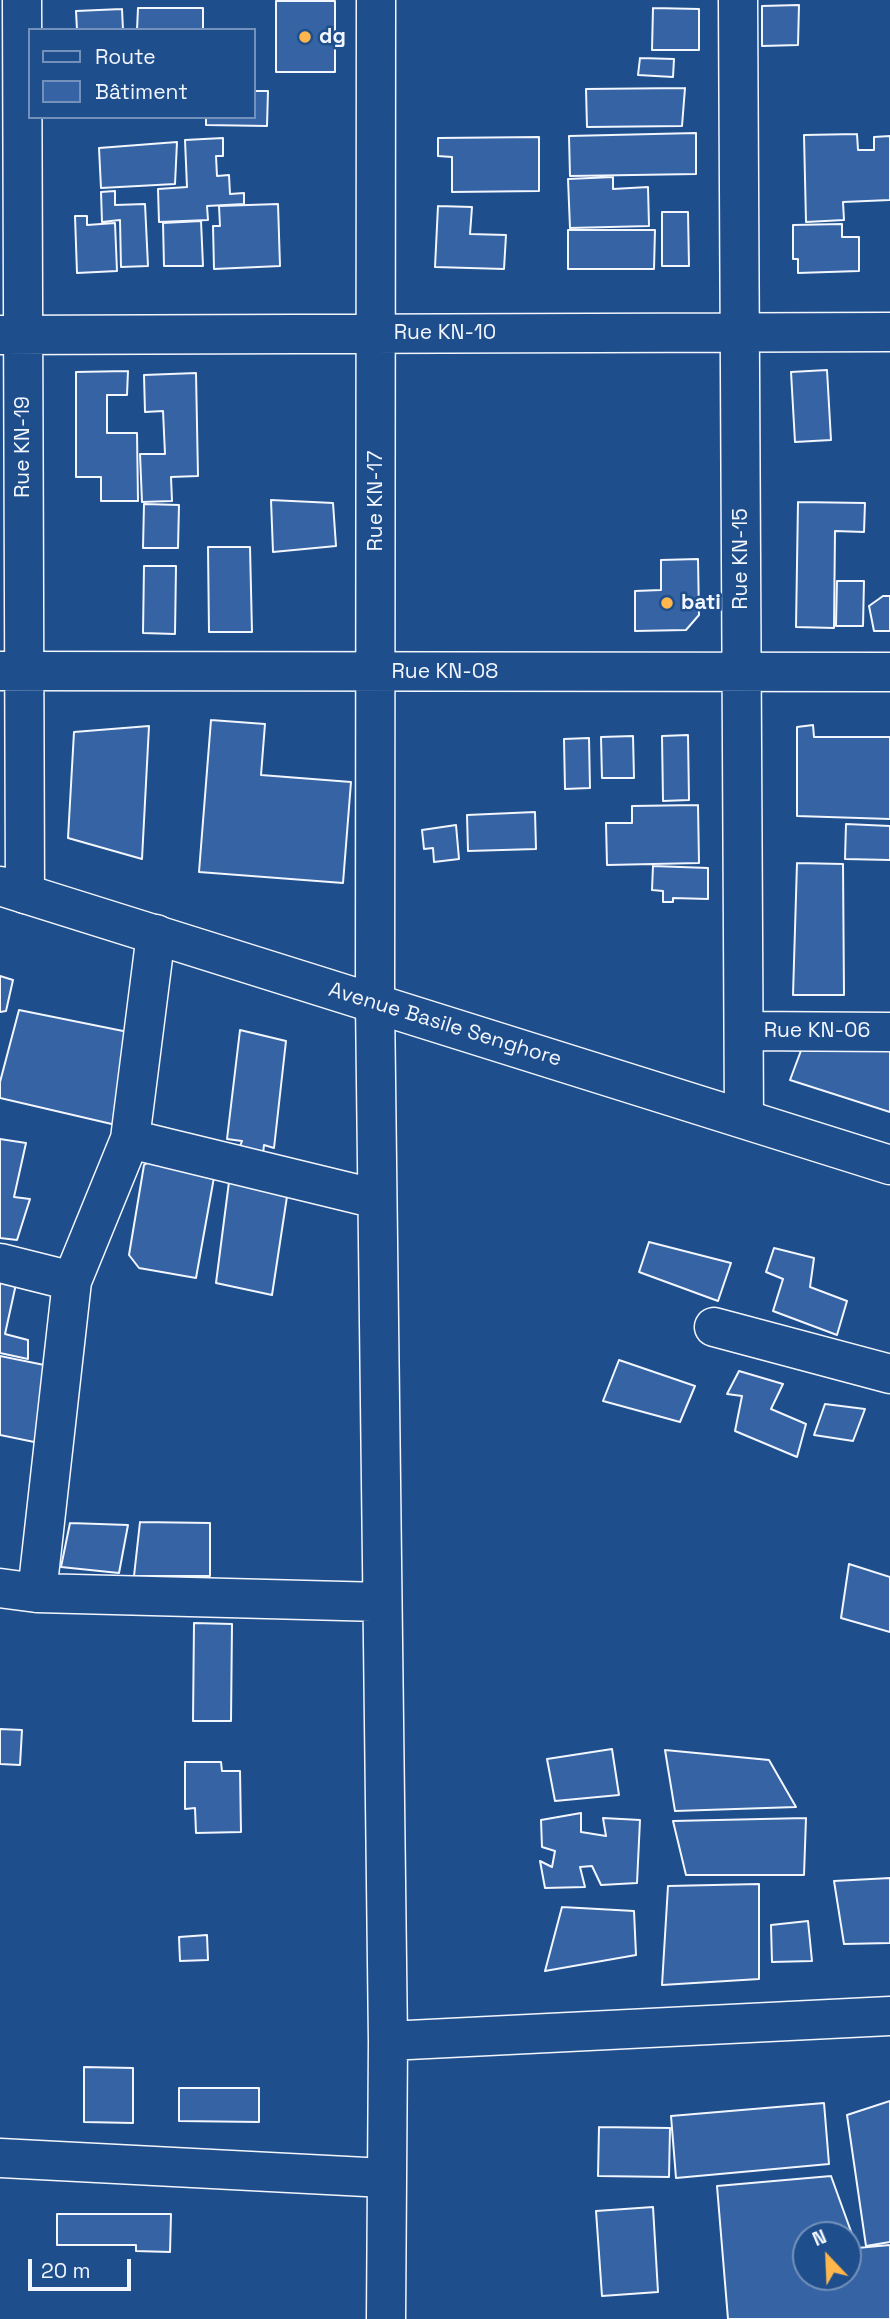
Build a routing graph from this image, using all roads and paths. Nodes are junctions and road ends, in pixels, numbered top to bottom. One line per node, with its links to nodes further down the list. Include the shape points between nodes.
1 (22, 0): 7 (main road, Rue KN-19)
2 (376, 0): 6 (main road, Rue KN-17)
3 (738, 0): 4 (main road, Rue KN-15)
4 (740, 332): 5 (main road, Rue KN-10); 6 (main road, Rue KN-10); 10 (main road, Rue KN-15)
5 (890, 332)
6 (376, 334): 7 (main road, Rue KN-10); 9 (main road, Rue KN-17)
7 (11, 335): 8 (main road, Rue KN-19)
8 (12, 671): 9 (main road, Rue KN-08); 12 (main road, Rue KN-19)
9 (376, 672): 10 (main road, Rue KN-08); 14 (main road, Rue KN-17)
10 (741, 672): 11 (main road, Rue KN-08); 15 (main road, Rue KN-15)
11 (890, 672)
12 (12, 890): 13 (main road, Avenue Basile Senghore)
13 (156, 934): 14 (main road, Avenue Basile Senghore); 18 (main road)
14 (375, 1002): 17 (main road, Avenue Basile Senghore); 20 (main road, Rue KN-17)
15 (744, 1031): 16 (main road, Rue KN-06); 17 (main road, Rue KN-15)
16 (890, 1032)
17 (744, 1118): 19 (main road, Avenue Basile Senghore)
18 (130, 1139): 20 (main road); 22 (main road)
19 (890, 1165)
20 (377, 1199): 26 (main road, Rue KN-17)
21 (0, 1264): 22 (main road)
22 (72, 1281): 25 (main road)
23 (715, 1326): 24 (main road)
24 (890, 1374)
25 (18, 1590): 26 (main road)
26 (381, 1601): 28 (main road, Rue KN-17)
27 (890, 2016): 28 (main road)
28 (388, 2041): 30 (main road, Rue KN-17)
29 (0, 2158): 30 (main road)
30 (385, 2178): 31 (main road, Rue KN-17)
31 (386, 2319)

